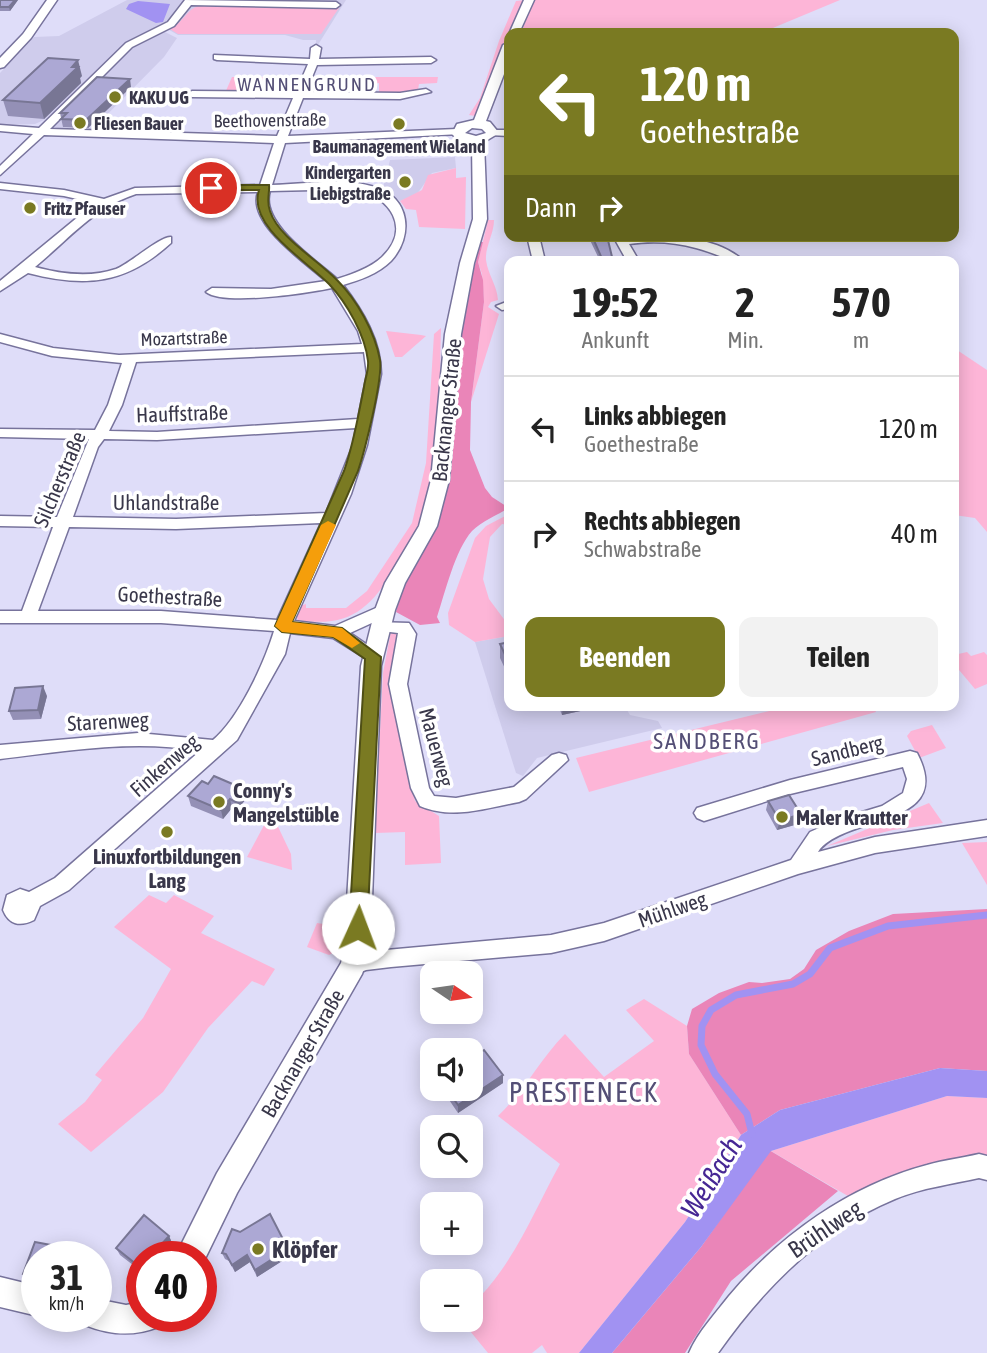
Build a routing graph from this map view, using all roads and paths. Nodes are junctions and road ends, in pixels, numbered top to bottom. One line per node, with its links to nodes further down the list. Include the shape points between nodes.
1 (52, 0): 10 (street)
2 (528, 0): 5 (street)
3 (189, 1): 4 (street); 15 (street, via 171,24 129,45)
4 (336, 5)
5 (516, 28)
6 (314, 55): 7 (street); 9 (street); 13 (street)
7 (217, 57)
8 (504, 59): 17 (street, Backnanger Straße)
9 (432, 60)
10 (0, 65)
11 (426, 92): 13 (street)
12 (192, 94): 13 (street)
13 (298, 96): 19 (street)
14 (0, 128): 15 (street, Beethovenstraße)
15 (38, 132): 19 (street, Beethovenstraße); 20 (street)
16 (457, 132): 17 (street, via 464,138); 19 (street, Beethovenstraße)
17 (483, 132): 18 (street); 42 (street, Backnanger Straße, via 480,219 453,334 440,480 428,526)
18 (504, 133)
19 (281, 139): 22 (street)
20 (0, 172)
21 (0, 186): 23 (street)
22 (265, 187): 23 (street, via 146,190); 28 (street, via 264,211 272,227); 28 (street, via 366,187 394,203 401,214 401,227 391,254 370,271)
23 (104, 202): 27 (street, via 89,210)
24 (167, 240): 27 (street, via 139,264 109,275 74,278)
25 (688, 242): 26 (street)
26 (728, 256)
27 (28, 269): 29 (street)
28 (334, 282): 30 (street, via 276,291); 32 (street, via 356,313)
29 (0, 287)
30 (212, 292)
31 (0, 338): 33 (street, Mozartstraße, via 64,354)
32 (371, 348): 33 (street, Mozartstraße); 34 (street, Finkenweg, via 374,374)
33 (130, 359): 36 (street, Silcherstraße)
34 (364, 423): 36 (street, Hauffstraße); 37 (street, Finkenweg)
35 (0, 433): 36 (street, Hauffstraße)
36 (100, 435): 39 (street, Silcherstraße, via 91,446)
37 (332, 518): 39 (street, Uhlandstraße, via 238,523); 43 (street, Finkenweg)
38 (0, 521): 39 (street, Uhlandstraße)
39 (61, 522): 41 (street, Silcherstraße)
40 (0, 617): 41 (street, Goethestraße)
41 (28, 617): 43 (street, Goethestraße, via 161,617)
42 (382, 618): 44 (street); 45 (street, Backnanger Straße); 48 (street, Mauerweg, via 408,634 398,684 420,788 427,801 456,806 519,794)
43 (282, 626): 44 (street, Goethestraße); 46 (street, Finkenweg, via 276,654 231,735)
44 (337, 632): 45 (street, Goethestraße)
45 (373, 657): 53 (street, Backnanger Straße)
46 (218, 748): 47 (street, Starenweg, via 195,742 141,741); 52 (street, Finkenweg, via 62,884)
47 (0, 752)
48 (559, 760)
49 (704, 813): 51 (street, Sandberg, via 910,758 916,779 911,797 888,812 817,838)
50 (987, 828): 51 (street, Mühlweg, via 875,845)
51 (798, 866): 53 (street, Mühlweg, via 604,932 551,944 364,961)
52 (30, 901)
53 (353, 966): 55 (street, Backnanger Straße)
54 (987, 1168): 58 (street, Brühlweg, via 925,1177 843,1213 768,1270)
55 (199, 1241)
56 (0, 1292): 57 (street)
57 (21, 1297)
58 (702, 1353)

